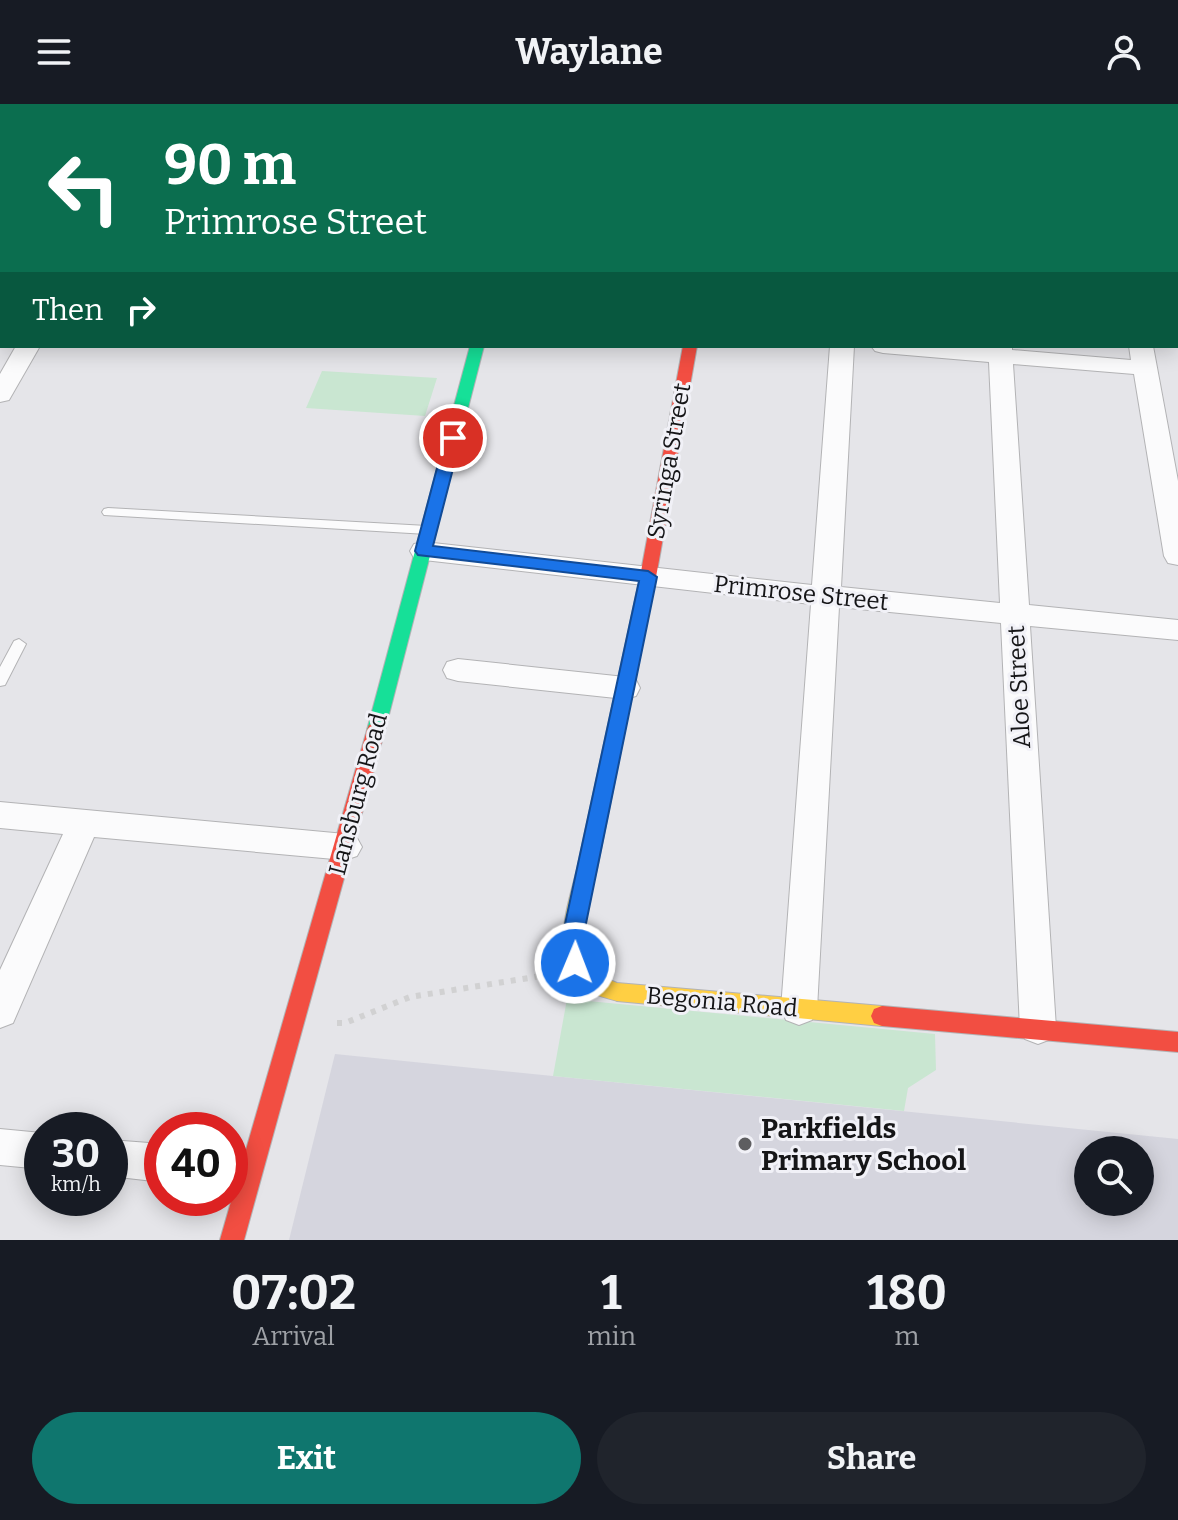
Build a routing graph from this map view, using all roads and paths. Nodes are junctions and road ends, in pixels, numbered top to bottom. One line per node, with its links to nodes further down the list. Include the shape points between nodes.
1 (26, 348): 8 (street)
2 (476, 348): 11 (street, Lansburg Road)
3 (690, 348): 13 (street, Syringa Street)
4 (842, 348): 14 (street)
5 (930, 348): 6 (street)
6 (1000, 351): 7 (street); 15 (street, Aloe Street)
7 (1143, 357): 12 (street)
8 (6, 371): 9 (street)
9 (0, 395)
10 (108, 512): 11 (lane)
11 (426, 540): 13 (street, Primrose Street); 23 (street, Lansburg Road)
12 (1178, 556)
13 (648, 577): 14 (street, Primrose Street); 20 (street)
14 (828, 596): 15 (street, Primrose Street); 25 (street)
15 (1015, 614): 16 (street, Primrose Street); 28 (street, Aloe Street)
16 (1178, 630)
17 (19, 644): 19 (lane)
18 (458, 670): 20 (street)
19 (0, 681)
20 (625, 688): 24 (street, via 572,938 571,952)
21 (0, 815): 22 (street)
22 (85, 822): 23 (street); 26 (street)
23 (345, 847): 27 (street, Lansburg Road)
24 (582, 973): 25 (street, Begonia Road, via 603,990); 27 (path, via 410,997 345,1023)
25 (799, 1009): 28 (street, Begonia Road)
26 (0, 1012)
27 (295, 1021): 32 (street, Lansburg Road)
28 (1038, 1028): 29 (street, Begonia Road)
29 (1178, 1042)
30 (0, 1147): 31 (street)
31 (24, 1149)
32 (248, 1152)
33 (235, 1216): 34 (street, Lansburg Road)
34 (232, 1240)

